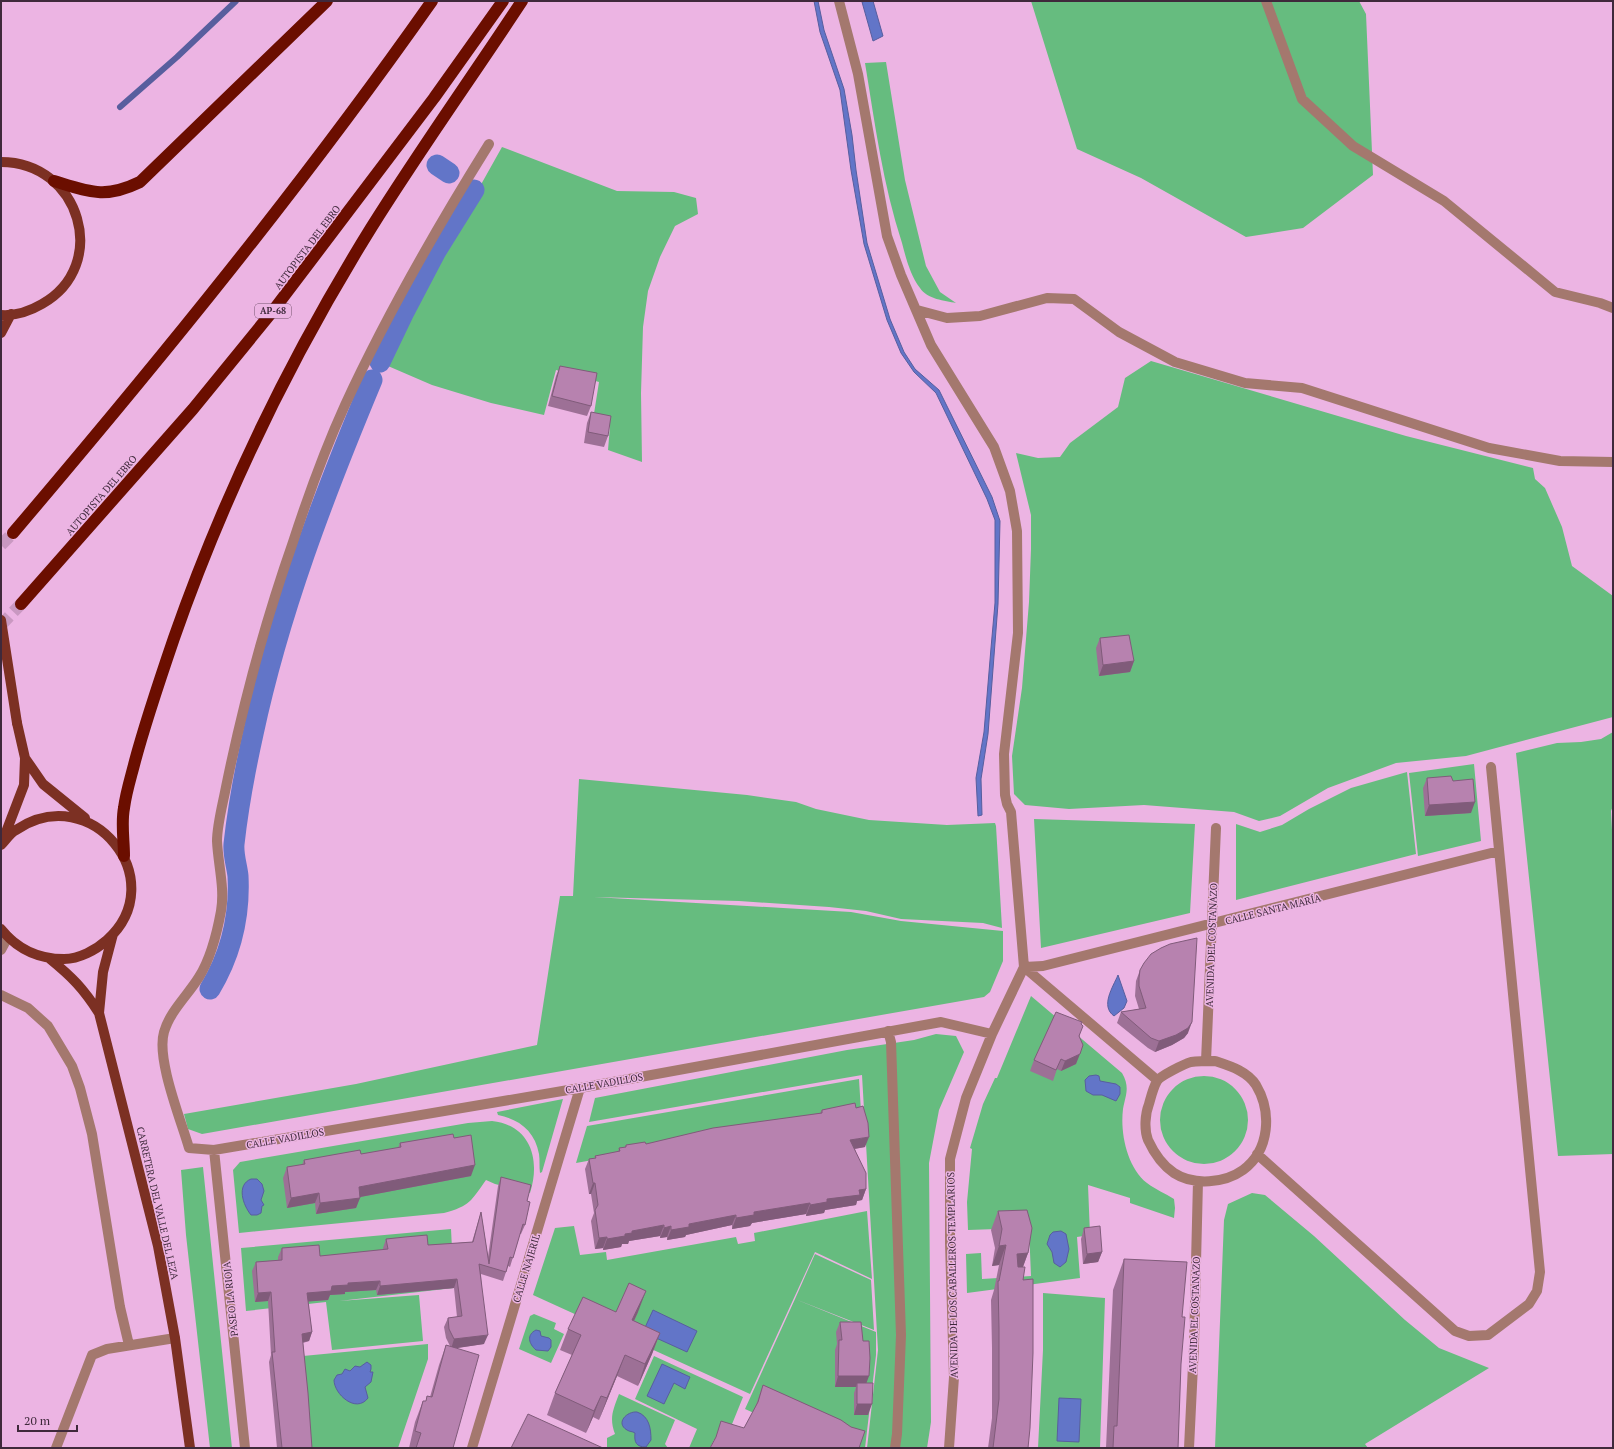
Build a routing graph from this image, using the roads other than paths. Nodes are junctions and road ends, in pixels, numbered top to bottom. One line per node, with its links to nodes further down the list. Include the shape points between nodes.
1 (327, 1): 9 (highway, via 140,182 125,190 107,193 89,192)
2 (432, 1): 15 (highway, via 310,169 220,284 125,401)
3 (503, 1): 16 (highway, AUTOPISTA DEL EBRO / AP-68, via 434,98 272,312 193,409)
4 (522, 1): 24 (highway, via 367,235 285,380 241,471 192,586 142,738 124,809)
5 (839, 1): 11 (street, via 858,74 887,236)
6 (1266, 1): 10 (street, via 1302,99 1354,146 1444,201 1555,292)
7 (488, 144): 39 (street, CALLE VADILLOS, via 402,289 344,406 305,506 263,633 240,723 217,838 222,906 216,936 200,976 173,1014 164,1032 162,1050 164,1066 189,1148)
8 (1, 162): 9 (main road, via 28,166)
9 (54, 181): 12 (main road, via 64,192 78,219 80,242 76,264 60,290 48,301 20,313)
10 (1613, 308)
11 (917, 310): 14 (street, via 947,318 980,316 1047,298 1074,299 1119,332 1175,362 1245,383 1302,388 1488,448 1560,461); 31 (street, via 931,344 994,447 1010,491 1017,530 1018,633 1004,754)
12 (6, 314): 13 (main road)
13 (1, 333)
14 (1613, 462)
15 (13, 532)
16 (21, 604)
17 (1, 620): 18 (main road, bridge)
18 (25, 758): 20 (main road, via 43,784); 22 (main road, via 24,785)
19 (1491, 767): 23 (street)
20 (90, 822): 22 (main road, via 71,816 51,816 32,821 15,830); 24 (main road, via 110,836)
21 (1216, 828): 25 (street, AVENIDA DEL COSTANAZO)
22 (1, 845)
23 (1499, 851): 25 (street, CALLE SANTA MARÍA); 40 (street, via 1540,1272 1537,1291 1529,1304 1488,1335 1469,1336 1455,1331)
24 (124, 856): 27 (main road, via 130,872 130,900 123,921)
25 (1212, 925): 31 (street, CALLE SANTA MARÍA, via 1043,966); 36 (street, AVENIDA DEL COSTANAZO)
26 (1, 928): 28 (main road)
27 (113, 934): 30 (main road, via 100,946 84,954); 33 (main road, via 104,972)
28 (8, 938): 29 (street); 30 (main road, via 34,955)
29 (1, 950)
30 (50, 958): 33 (main road, via 86,992)
31 (1024, 967): 35 (street, AVENIDA DE LOS CABALLEROS TEMPLARIOS); 37 (street)
32 (1, 995): 43 (street, via 28,1008 48,1026 72,1066 92,1134 120,1307)
33 (99, 1012): 42 (main road, CARRETERA DEL VALLE DEL LEZA, via 158,1246)
34 (888, 1031): 35 (street, CALLE VADILLOS, via 941,1022); 38 (street, CALLE VADILLOS); 48 (street, via 891,1042 901,1334)
35 (992, 1034): 49 (street, AVENIDA DE LOS CABALLEROS TEMPLARIOS, via 966,1098 950,1159 954,1377)
36 (1206, 1061): 37 (street, via 1190,1062); 40 (street, via 1237,1068 1255,1084 1265,1106 1267,1129)
37 (1157, 1080): 41 (street, via 1146,1112 1147,1138 1157,1157 1175,1173)
38 (580, 1088): 39 (street, CALLE VADILLOS); 47 (street, CALLE NAJERIL)
39 (214, 1150): 46 (street, PASEO LA RIOJA)
40 (1257, 1154): 41 (street, via 1243,1170 1223,1180)
41 (1198, 1181): 50 (street, AVENIDA EL COSTANAZO)
42 (175, 1338): 43 (street); 45 (main road, CARRETERA DEL VALLE DEL LEZA)
43 (129, 1345): 44 (street, via 92,1355)
44 (56, 1448)
45 (190, 1448)
46 (245, 1448)
47 (472, 1448)
48 (895, 1448)
49 (949, 1448)
50 (1189, 1448)

